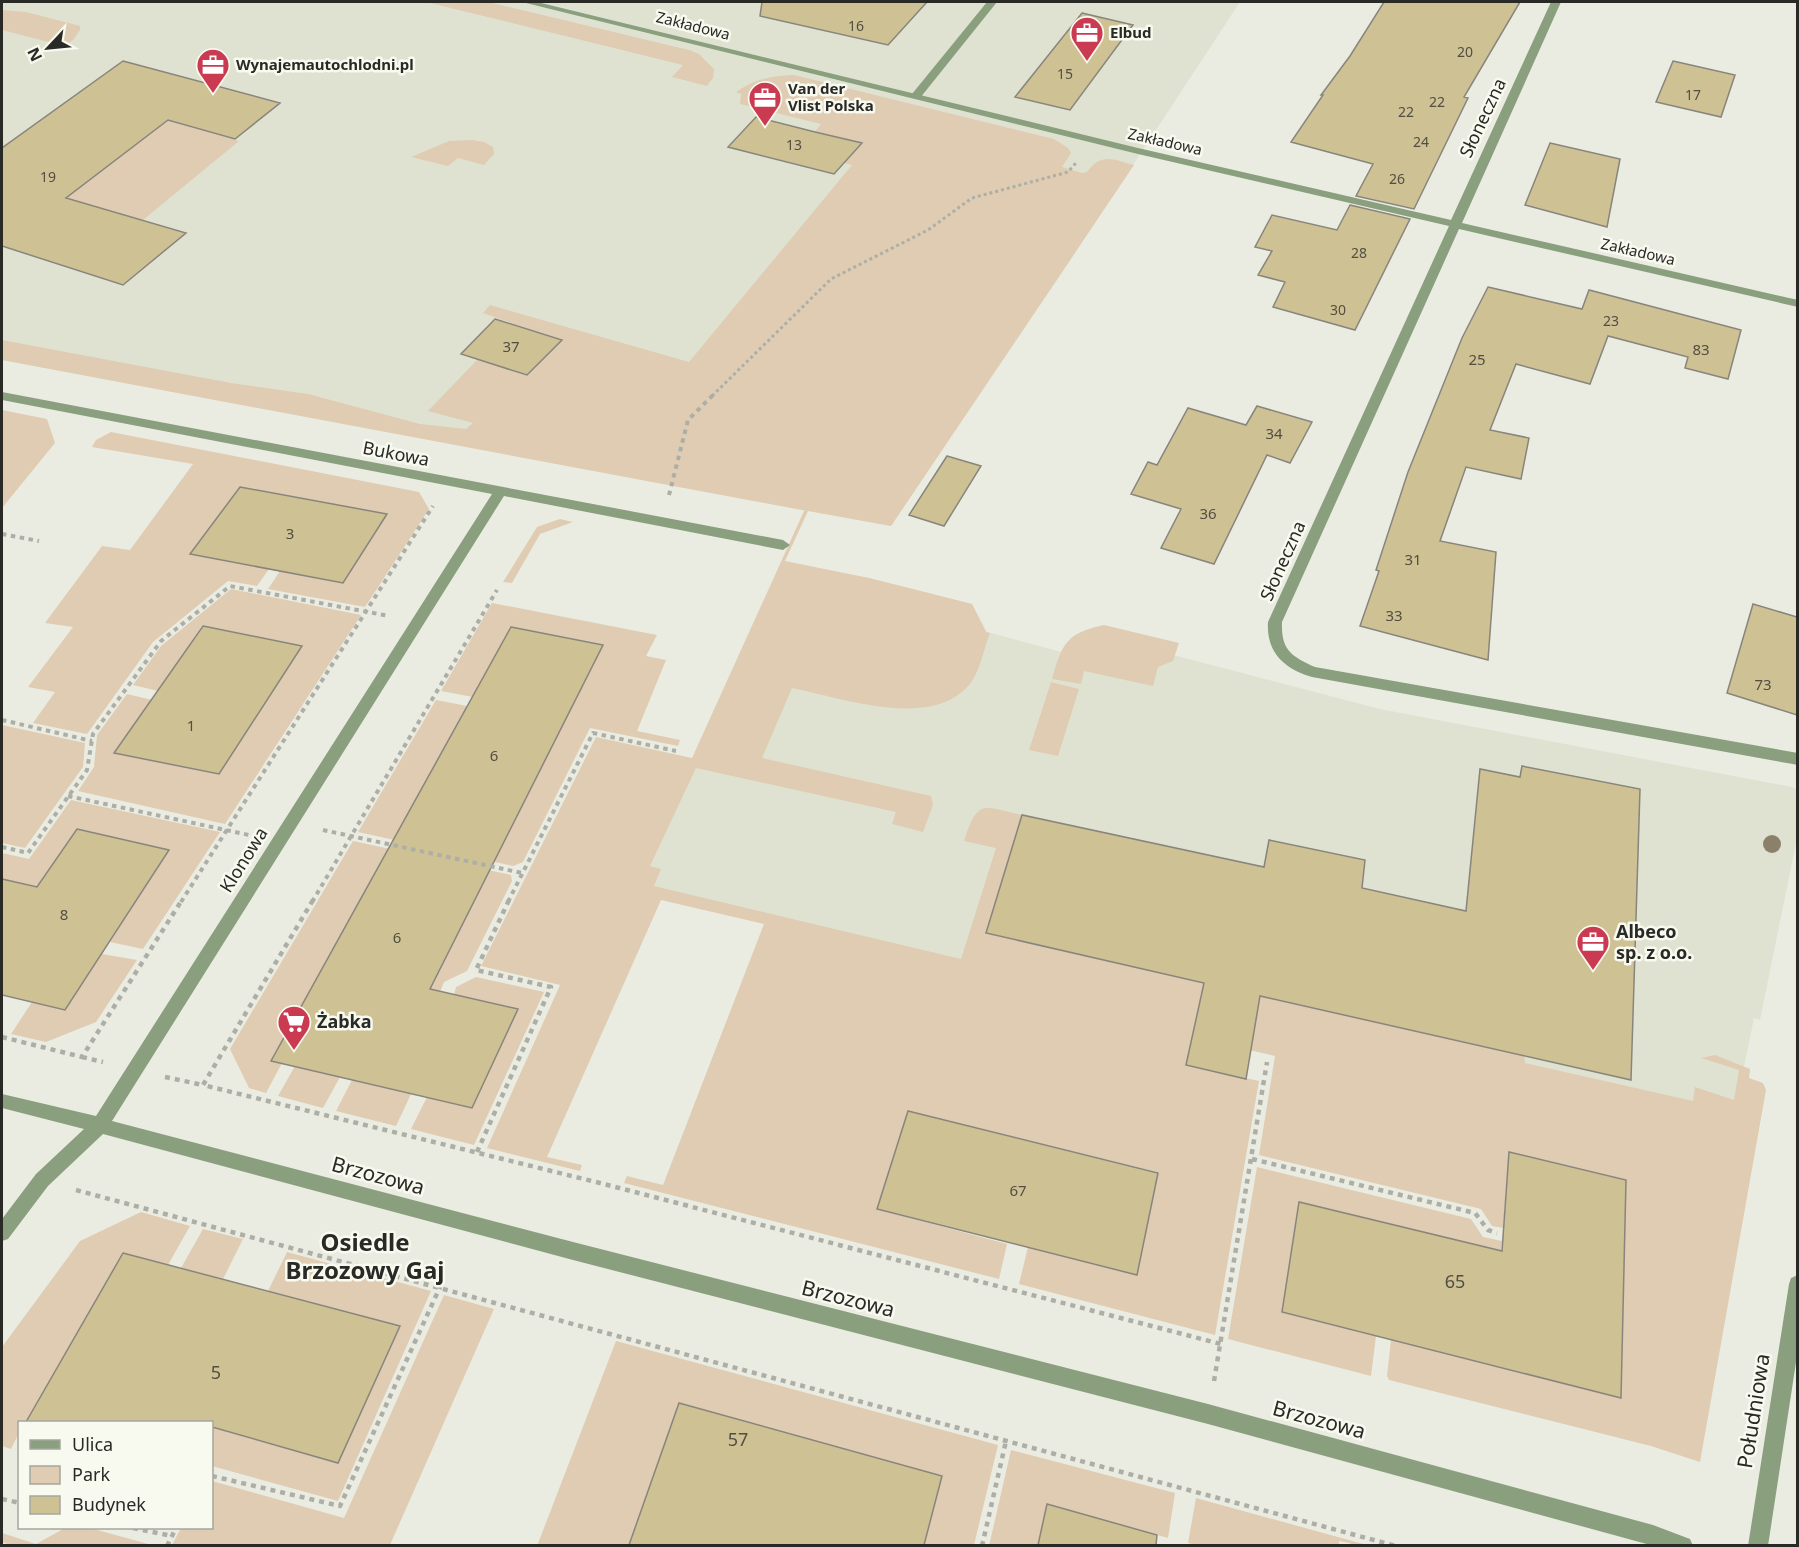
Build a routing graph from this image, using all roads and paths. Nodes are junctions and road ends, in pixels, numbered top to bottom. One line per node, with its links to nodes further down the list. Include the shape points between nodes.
1 (527, 2): 4 (street, Zakładowa)
2 (992, 2): 4 (street)
3 (1556, 2): 6 (street, Słoneczna)
4 (916, 96): 5 (street, Zakładowa)
5 (1094, 140): 6 (street, Zakładowa); 11 (path, via 1068,172 972,198 928,230 831,279 688,420)
6 (1454, 225): 7 (street, Zakładowa); 21 (street, Słoneczna, via 1275,622 1273,637 1278,650 1291,663 1312,672)
7 (1797, 304)
8 (2, 396): 9 (street, Bukowa)
9 (447, 482): 10 (street, Bukowa); 16 (path)
10 (499, 492): 11 (street, Bukowa); 17 (street, Klonowa)
11 (662, 522): 14 (street, Bukowa)
12 (2, 534): 13 (path)
13 (39, 541)
14 (783, 545)
15 (497, 590): 25 (path)
16 (367, 612): 17 (path); 19 (path, via 230,586 161,641 93,734); 24 (path)
17 (416, 621): 23 (street, Klonowa)
18 (2, 720): 19 (path)
19 (92, 741): 22 (path, via 87,770)
20 (676, 751): 28 (path, via 593,733)
21 (1797, 759)
22 (68, 796): 24 (path); 27 (path, via 28,853)
23 (290, 824): 25 (path); 26 (street, Klonowa)
24 (226, 830): 26 (path); 29 (path, via 82,1057)
25 (350, 836): 28 (path); 33 (path, via 203,1085)
26 (279, 841): 32 (street, Klonowa)
27 (2, 847)
28 (522, 873): 33 (path, via 476,970 551,987)
29 (2, 1037)
30 (1268, 1062): 34 (path)
31 (2, 1101): 32 (street, Brzozowa)
32 (100, 1125): 35 (street, Klonowa); 41 (street, Brzozowa)
33 (477, 1152): 40 (path)
34 (1252, 1159): 37 (path, via 1475,1214 1488,1230); 40 (path)
35 (42, 1180): 36 (street, Klonowa); 39 (path)
36 (2, 1233)
37 (1497, 1233)
38 (1797, 1284): 54 (street, Południowa)
39 (440, 1287): 42 (path); 43 (path, via 340,1506)
40 (1221, 1344): 41 (path)
41 (1208, 1414): 53 (street, Brzozowa)
42 (1006, 1440): 50 (path); 51 (path)
43 (213, 1476)
44 (2, 1499): 45 (path)
45 (18, 1503)
46 (142, 1529): 48 (path)
47 (175, 1529): 48 (path)
48 (172, 1536): 49 (path)
49 (167, 1545)
50 (982, 1545)
51 (1389, 1545): 52 (path)
52 (1396, 1545)
53 (1683, 1545)
54 (1758, 1545)

